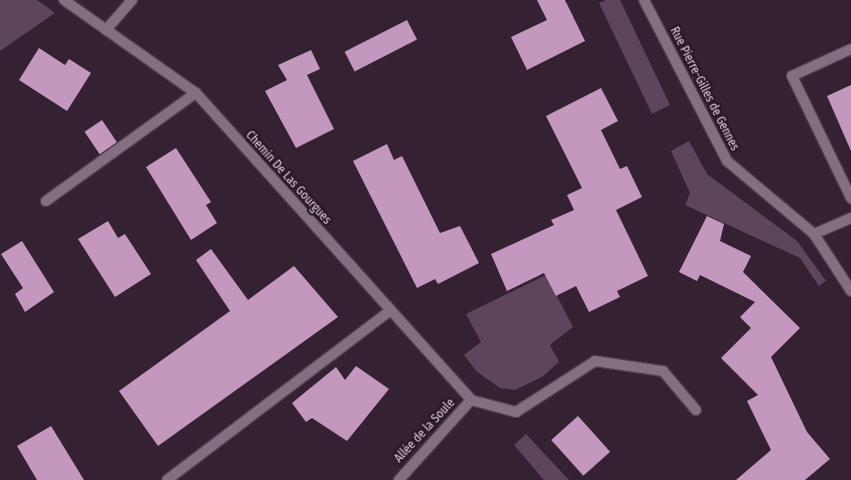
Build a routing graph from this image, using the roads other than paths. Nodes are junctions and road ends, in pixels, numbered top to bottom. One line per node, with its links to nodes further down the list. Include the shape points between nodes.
1 (64, 0): 4 (street, Chemin De Las Gourgues)
2 (132, 0): 4 (street)
3 (644, 0): 10 (street, Rue Pierre-Gilles de Gennes, via 727,161)
4 (106, 30): 6 (street, Chemin De Las Gourgues)
5 (851, 49): 7 (street, via 792,76)
6 (196, 93): 8 (street); 12 (street, Chemin De Las Gourgues)
7 (851, 198)
8 (46, 201)
9 (851, 218): 10 (street)
10 (814, 234): 11 (street, Rue Pierre-Gilles de Gennes)
11 (851, 291)
12 (390, 310): 13 (street, Chemin De Las Gourgues); 15 (street)
13 (471, 400): 14 (street, via 516,412 595,361 663,371); 16 (street, Allée de la Soule)
14 (696, 410)
15 (167, 480)
16 (399, 480)

